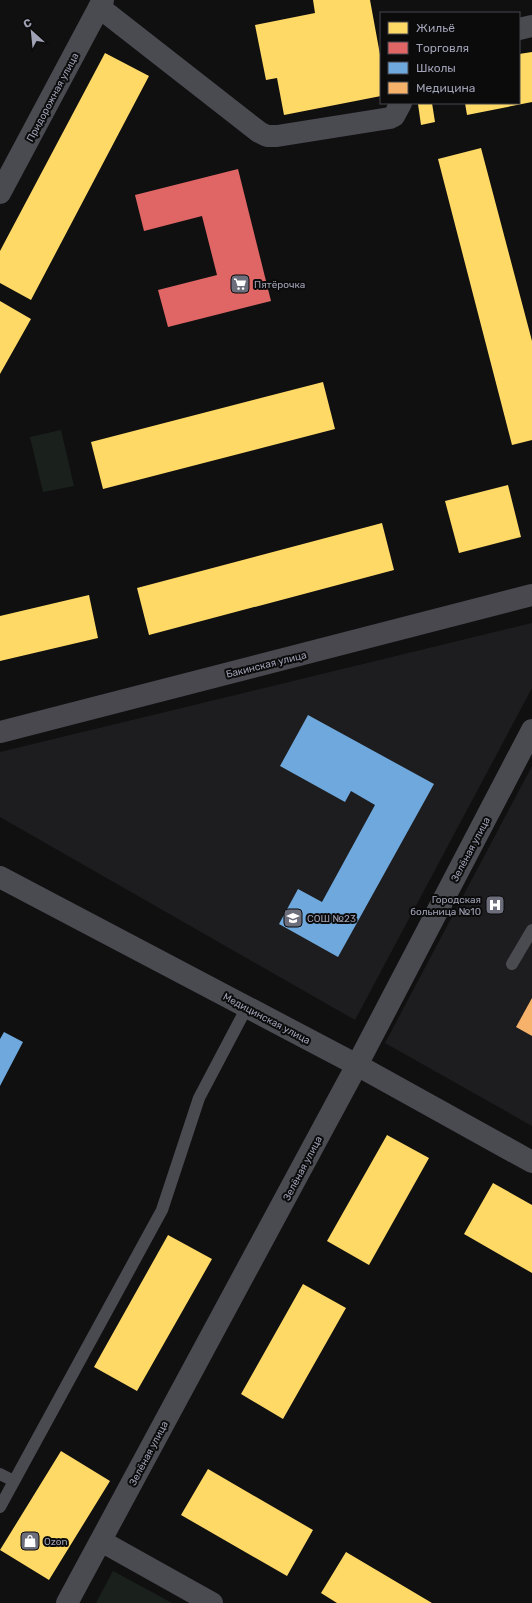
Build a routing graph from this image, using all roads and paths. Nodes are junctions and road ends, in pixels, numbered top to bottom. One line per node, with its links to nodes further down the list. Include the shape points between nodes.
1 (101, 4): 4 (street, via 198,85 267,136 390,118 394,116); 5 (street, Придорожная улица)
2 (532, 26): 3 (street)
3 (520, 29)
4 (400, 104)
5 (0, 193)
6 (532, 595): 8 (main road, Бакинская улица)
7 (532, 730): 13 (street, Зелёная улица)
8 (0, 732)
9 (0, 877): 12 (street, Медицинская улица)
10 (532, 930): 11 (lane)
11 (512, 964)
12 (247, 1007): 13 (street, Медицинская улица); 16 (lane, via 199,1098 162,1210)
13 (357, 1065): 14 (street, Медицинская улица); 18 (street, Зелёная улица)
14 (532, 1162)
15 (0, 1474): 16 (lane)
16 (14, 1481): 17 (lane)
17 (0, 1507)
18 (101, 1541): 19 (street, Зелёная улица); 20 (street)
19 (67, 1603)
20 (212, 1603)

